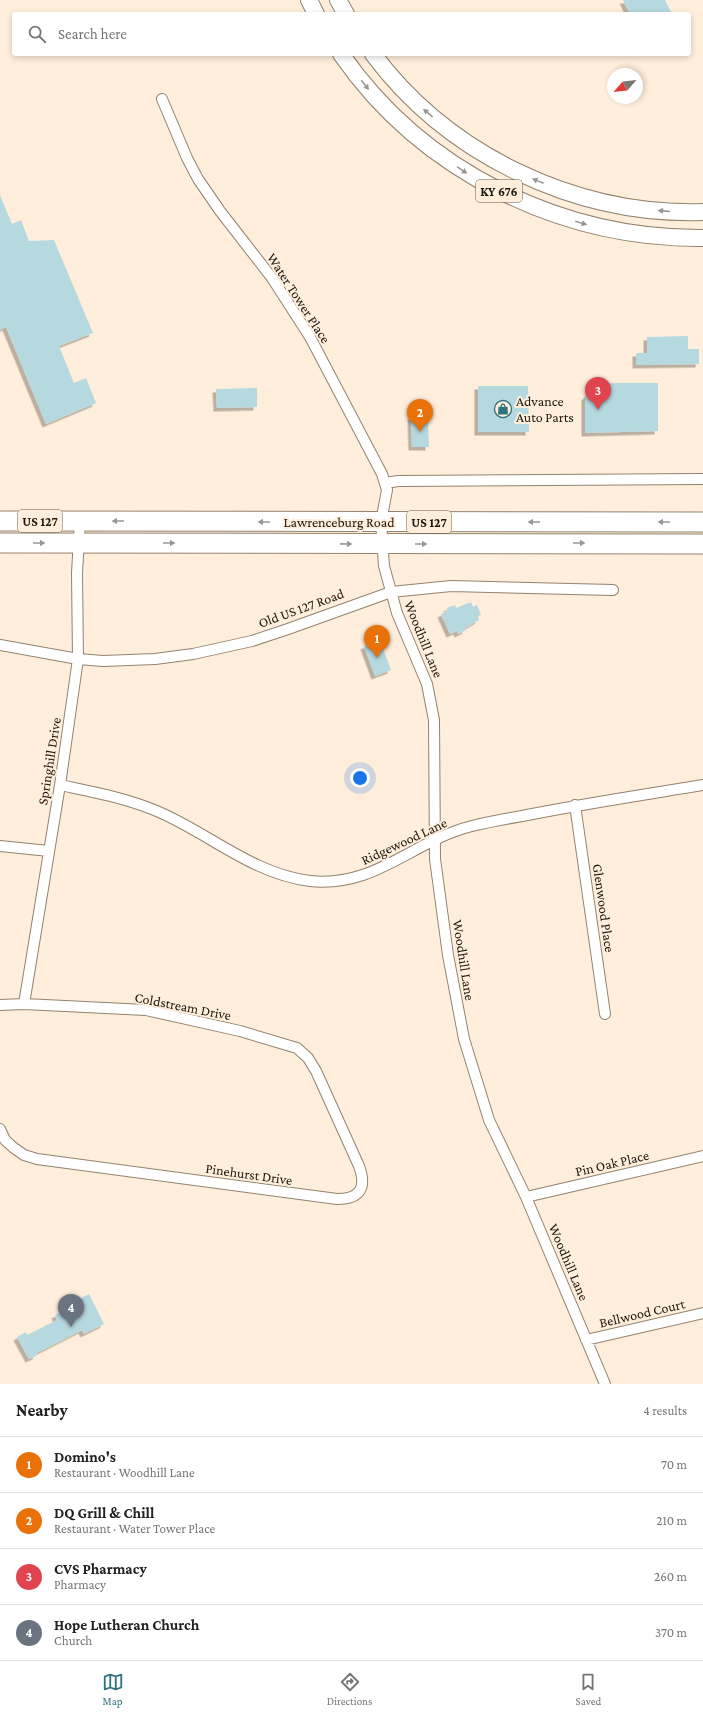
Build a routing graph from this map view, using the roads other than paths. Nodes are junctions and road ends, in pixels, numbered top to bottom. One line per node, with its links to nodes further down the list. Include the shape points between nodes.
1 (309, 0): 3 (main road)
2 (338, 0): 4 (main road)
3 (315, 12)
4 (345, 12)
5 (343, 56): 9 (main road, KY 676, one-way to 9, via 392,115 416,136 452,164 497,190 554,215 597,227 636,234)
6 (375, 56): 8 (main road, KY 676, one-way to 6, via 653,210 604,203 527,176 475,148 449,130 402,88)
7 (162, 99): 11 (street, Water Tower Place, via 198,179 272,278 310,337)
8 (703, 212)
9 (703, 238)
10 (703, 480): 11 (street)
11 (385, 483): 14 (street, Water Tower Place, via 387,490)
12 (0, 521): 13 (highway, Lawrenceburg Road / US 127)
13 (80, 521): 14 (highway, Lawrenceburg Road / US 127, one-way to 13); 17 (street, Springhill Drive)
14 (381, 522): 15 (highway, Lawrenceburg Road / US 127, one-way to 14); 18 (street, Woodhill Lane)
15 (703, 522)
16 (0, 543): 17 (highway, Lawrenceburg Road / US 127, one-way to 17)
17 (79, 543): 18 (highway, Lawrenceburg Road / US 127, one-way to 18); 23 (street, Springhill Drive)
18 (382, 544): 19 (highway, Lawrenceburg Road / US 127, one-way to 19); 21 (street, Woodhill Lane, via 384,566)
19 (703, 544)
20 (613, 590): 21 (street, Old US 127 Road, via 451,586)
21 (391, 592): 23 (street, Old US 127 Road, via 232,646 155,659); 27 (street, Woodhill Lane, via 427,684 431,701 434,720)
22 (0, 645): 23 (street, Old US 127 Road)
23 (78, 659): 24 (street, Springhill Drive)
24 (60, 785): 27 (street, Ridgewood Lane, via 112,796 159,812 256,865 277,874 304,880 336,881 364,875 392,864); 29 (street, Springhill Drive)
25 (703, 785): 26 (street, Ridgewood Lane)
26 (575, 805): 27 (street, Ridgewood Lane, via 470,826); 32 (street, Glenwood Place)
27 (434, 840): 36 (street, Woodhill Lane, via 448,955 464,1039 489,1120)
28 (0, 846): 29 (street)
29 (49, 851): 30 (street, Springhill Drive)
30 (24, 1004): 31 (street, Coldstream Drive); 33 (street, Coldstream Drive, via 146,1010 240,1031 297,1048)
31 (0, 1005)
32 (605, 1014)
33 (308, 1058): 34 (street, Pinehurst Drive, via 362,1174 363,1182 358,1193 347,1199 258,1190 37,1159 24,1155 14,1148 5,1140)
34 (0, 1129)
35 (703, 1156): 36 (street, Pin Oak Place)
36 (526, 1197): 38 (street, Woodhill Lane)
37 (703, 1313): 38 (street, Bellwood Court)
38 (586, 1340): 39 (street, Woodhill Lane)
39 (604, 1384)

